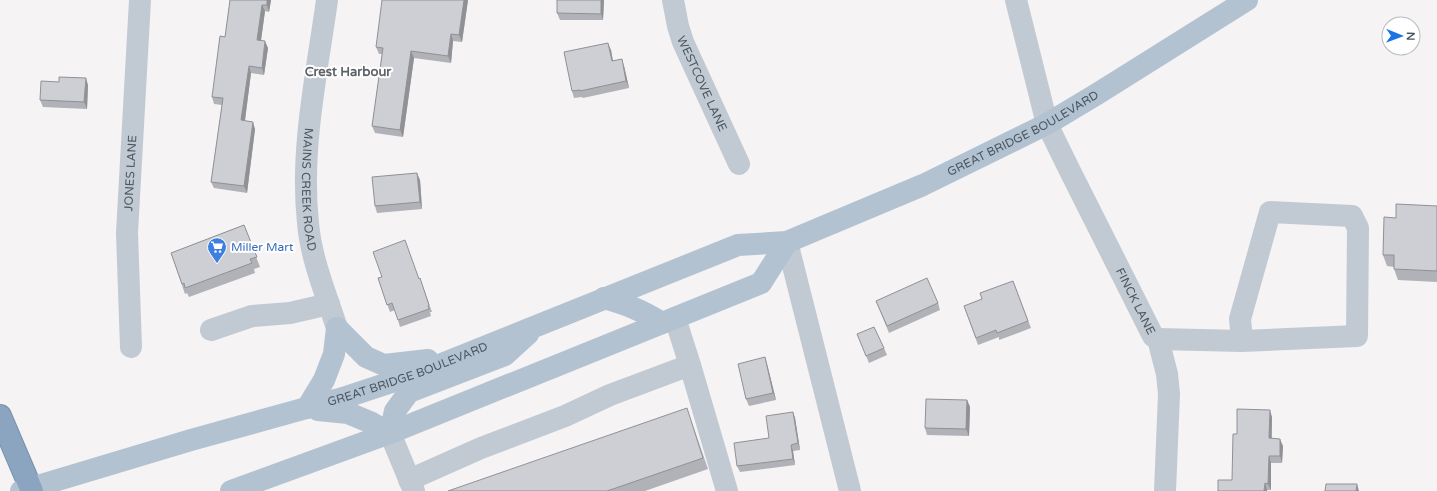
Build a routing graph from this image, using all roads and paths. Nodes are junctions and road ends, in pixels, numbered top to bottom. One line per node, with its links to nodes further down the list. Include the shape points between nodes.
1 (140, 0): 17 (street, JONES LANE, via 127,233)
2 (328, 0): 10 (street, MAINS CREEK ROAD, via 307,144 306,193 313,254)
3 (673, 0): 7 (street, WESTCOVE LANE, via 683,42)
4 (1016, 0): 6 (street, FINCK LANE)
5 (1247, 0): 6 (main road, GREAT BRIDGE BOULEVARD)
6 (1047, 124): 8 (main road, GREAT BRIDGE BOULEVARD, via 923,185); 15 (street, FINCK LANE, via 1153,336)
7 (739, 164)
8 (787, 242): 9 (main road, GREAT BRIDGE BOULEVARD, via 738,245); 11 (main road, via 762,283); 27 (street)
9 (604, 298): 11 (main road); 12 (main road, GREAT BRIDGE BOULEVARD)
10 (329, 304): 13 (street, MAINS CREEK ROAD); 14 (street, via 290,313 252,316)
11 (668, 321): 19 (street); 22 (main road)
12 (537, 326): 18 (main road, GREAT BRIDGE BOULEVARD); 22 (main road, via 505,355 409,392 395,411)
13 (337, 328): 18 (main road, via 366,357 384,364); 20 (main road, via 334,354 324,380)
14 (211, 330)
15 (1158, 339): 16 (street); 28 (street, FINCK LANE, via 1169,394)
16 (1242, 341): 16 (street, via 1357,336 1358,228 1352,216 1270,212 1240,318)
17 (131, 347)
18 (461, 356): 20 (main road, GREAT BRIDGE BOULEVARD, via 422,372)
19 (690, 365): 23 (street, via 481,448); 26 (street)
20 (307, 408): 22 (main road, via 348,413 372,422); 24 (main road, GREAT BRIDGE BOULEVARD, via 191,440)
21 (0, 416): 24 (highway)
22 (390, 433): 23 (street); 25 (main road)
23 (412, 485)
24 (28, 490)
25 (231, 491)
26 (727, 491)
27 (850, 491)
28 (1165, 491)

